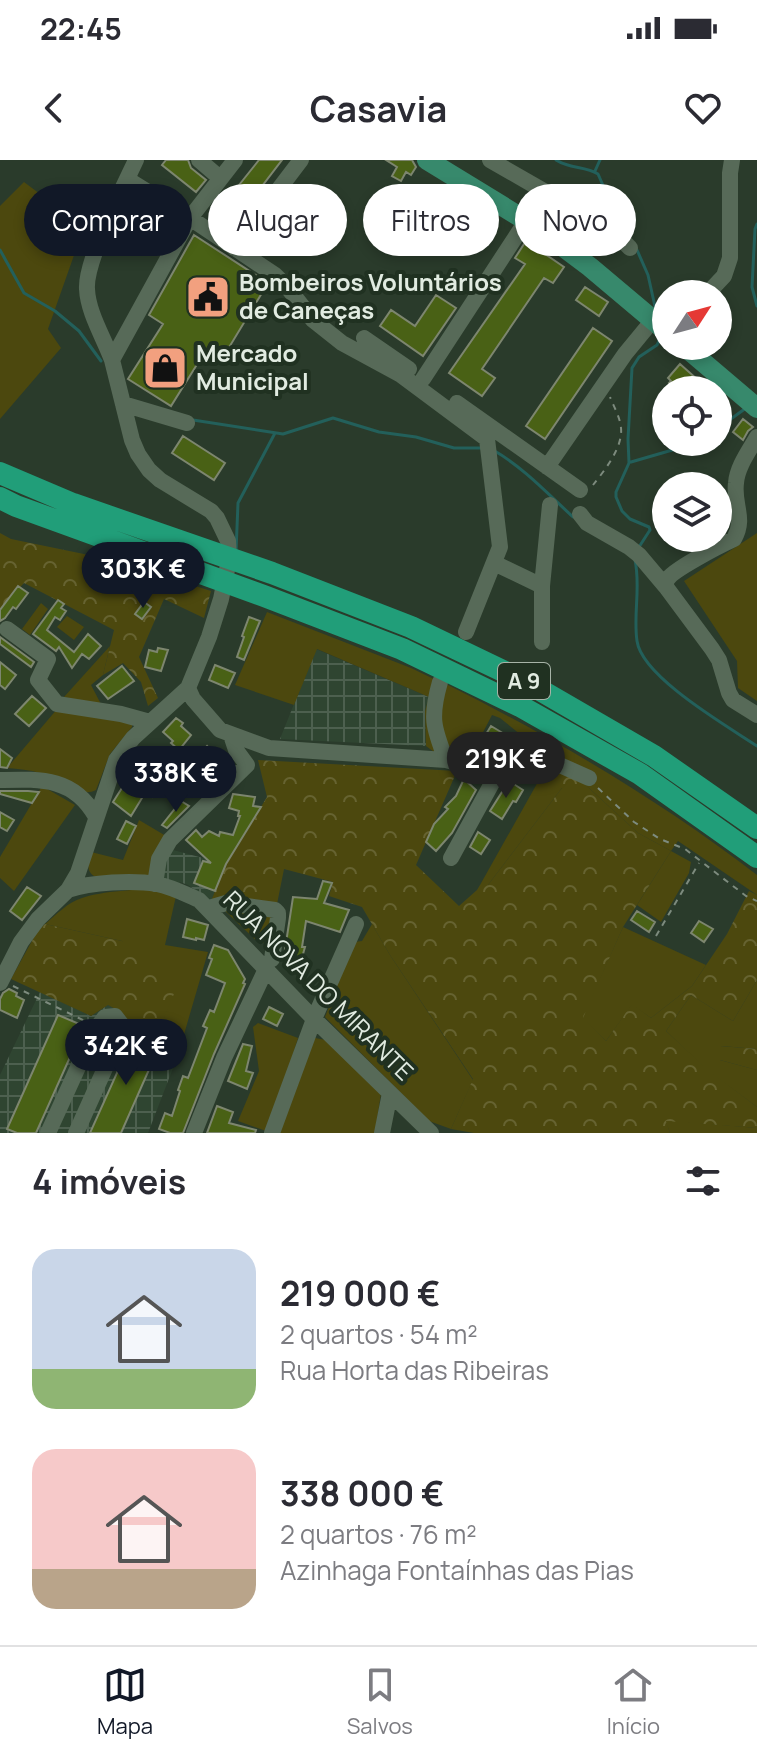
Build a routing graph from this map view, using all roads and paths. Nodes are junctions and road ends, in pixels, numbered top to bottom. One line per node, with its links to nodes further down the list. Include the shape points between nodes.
1 (136, 160): 9 (street)
2 (199, 160): 8 (street)
3 (235, 160): 8 (street)
4 (301, 160): 11 (street)
5 (427, 160): 14 (main road)
6 (490, 160): 12 (street)
7 (732, 160): 19 (street, via 730,258)
8 (220, 178): 13 (street)
9 (127, 179): 10 (street); 23 (street, via 97,249 87,288)
10 (135, 184)
11 (283, 184)
12 (532, 184)
13 (192, 215)
14 (515, 217)
15 (515, 241): 25 (street)
16 (169, 256): 23 (street)
17 (246, 256): 37 (street, via 275,275 313,320 342,343 401,375 487,439 500,547)
18 (574, 256): 20 (main road)
19 (720, 280)
20 (652, 320)
21 (652, 332): 26 (street, via 625,354)
22 (364, 338): 25 (street)
23 (112, 360): 27 (street)
24 (700, 360): 28 (main road)
25 (423, 379): 31 (street)
26 (605, 384): 31 (street); 33 (path, via 619,418 620,440)
27 (123, 404): 29 (street); 44 (street, via 144,464 211,511 228,541 221,599)
28 (753, 405)
29 (187, 423)
30 (757, 437): 39 (street, via 738,473 735,495 741,519 734,539 677,572)
31 (547, 467): 33 (street)
32 (0, 473): 53 (highway, A 9, via 411,627 528,683 654,756)
33 (586, 488)
34 (0, 498): 54 (highway, A 9, via 402,649 520,706 640,774)
35 (550, 505): 38 (street)
36 (580, 514): 39 (street, via 634,551)
37 (494, 563): 38 (street); 41 (street)
38 (542, 586): 42 (street)
39 (666, 587): 45 (street, via 719,660 733,700)
40 (7, 629): 46 (street, via 48,659 38,680 57,704)
41 (466, 632)
42 (542, 642)
43 (440, 682): 48 (street, via 433,718)
44 (188, 688): 46 (street); 47 (street, via 209,718)
45 (757, 715)
46 (150, 722): 52 (street, via 116,760)
47 (231, 735): 48 (street, via 269,748); 57 (street, via 247,765 170,840 159,859)
48 (446, 760): 49 (street)
49 (497, 774): 50 (street, via 517,746); 55 (street)
50 (589, 778): 56 (path, via 634,822)
51 (0, 780): 52 (street, via 51,781 84,799)
52 (96, 817): 58 (street)
53 (757, 828)
54 (757, 857)
55 (451, 858)
56 (700, 862): 59 (path); 62 (path)
57 (155, 884): 58 (street, RUA NOVA DO MIRANTE, via 82,885); 60 (street, RUA NOVA DO MIRANTE)
58 (68, 890): 64 (street, via 21,942)
59 (757, 901)
60 (209, 908): 63 (street, RUA NOVA DO MIRANTE); 63 (street, via 226,903 275,910)
61 (356, 924): 65 (street)
62 (656, 936)
63 (269, 964): 65 (street, RUA NOVA DO MIRANTE); 72 (street)
64 (0, 982): 66 (path)
65 (314, 1019): 68 (street, RUA NOVA DO MIRANTE); 73 (street)
66 (97, 1027): 67 (street); 69 (street, via 109,1015 122,1025)
67 (70, 1084): 69 (street); 70 (street)
68 (390, 1093): 74 (street); 75 (street, RUA NOVA DO MIRANTE)
69 (94, 1096): 71 (street)
70 (48, 1133)
71 (76, 1133)
72 (194, 1133)
73 (272, 1133)
74 (382, 1133)
75 (431, 1133)

